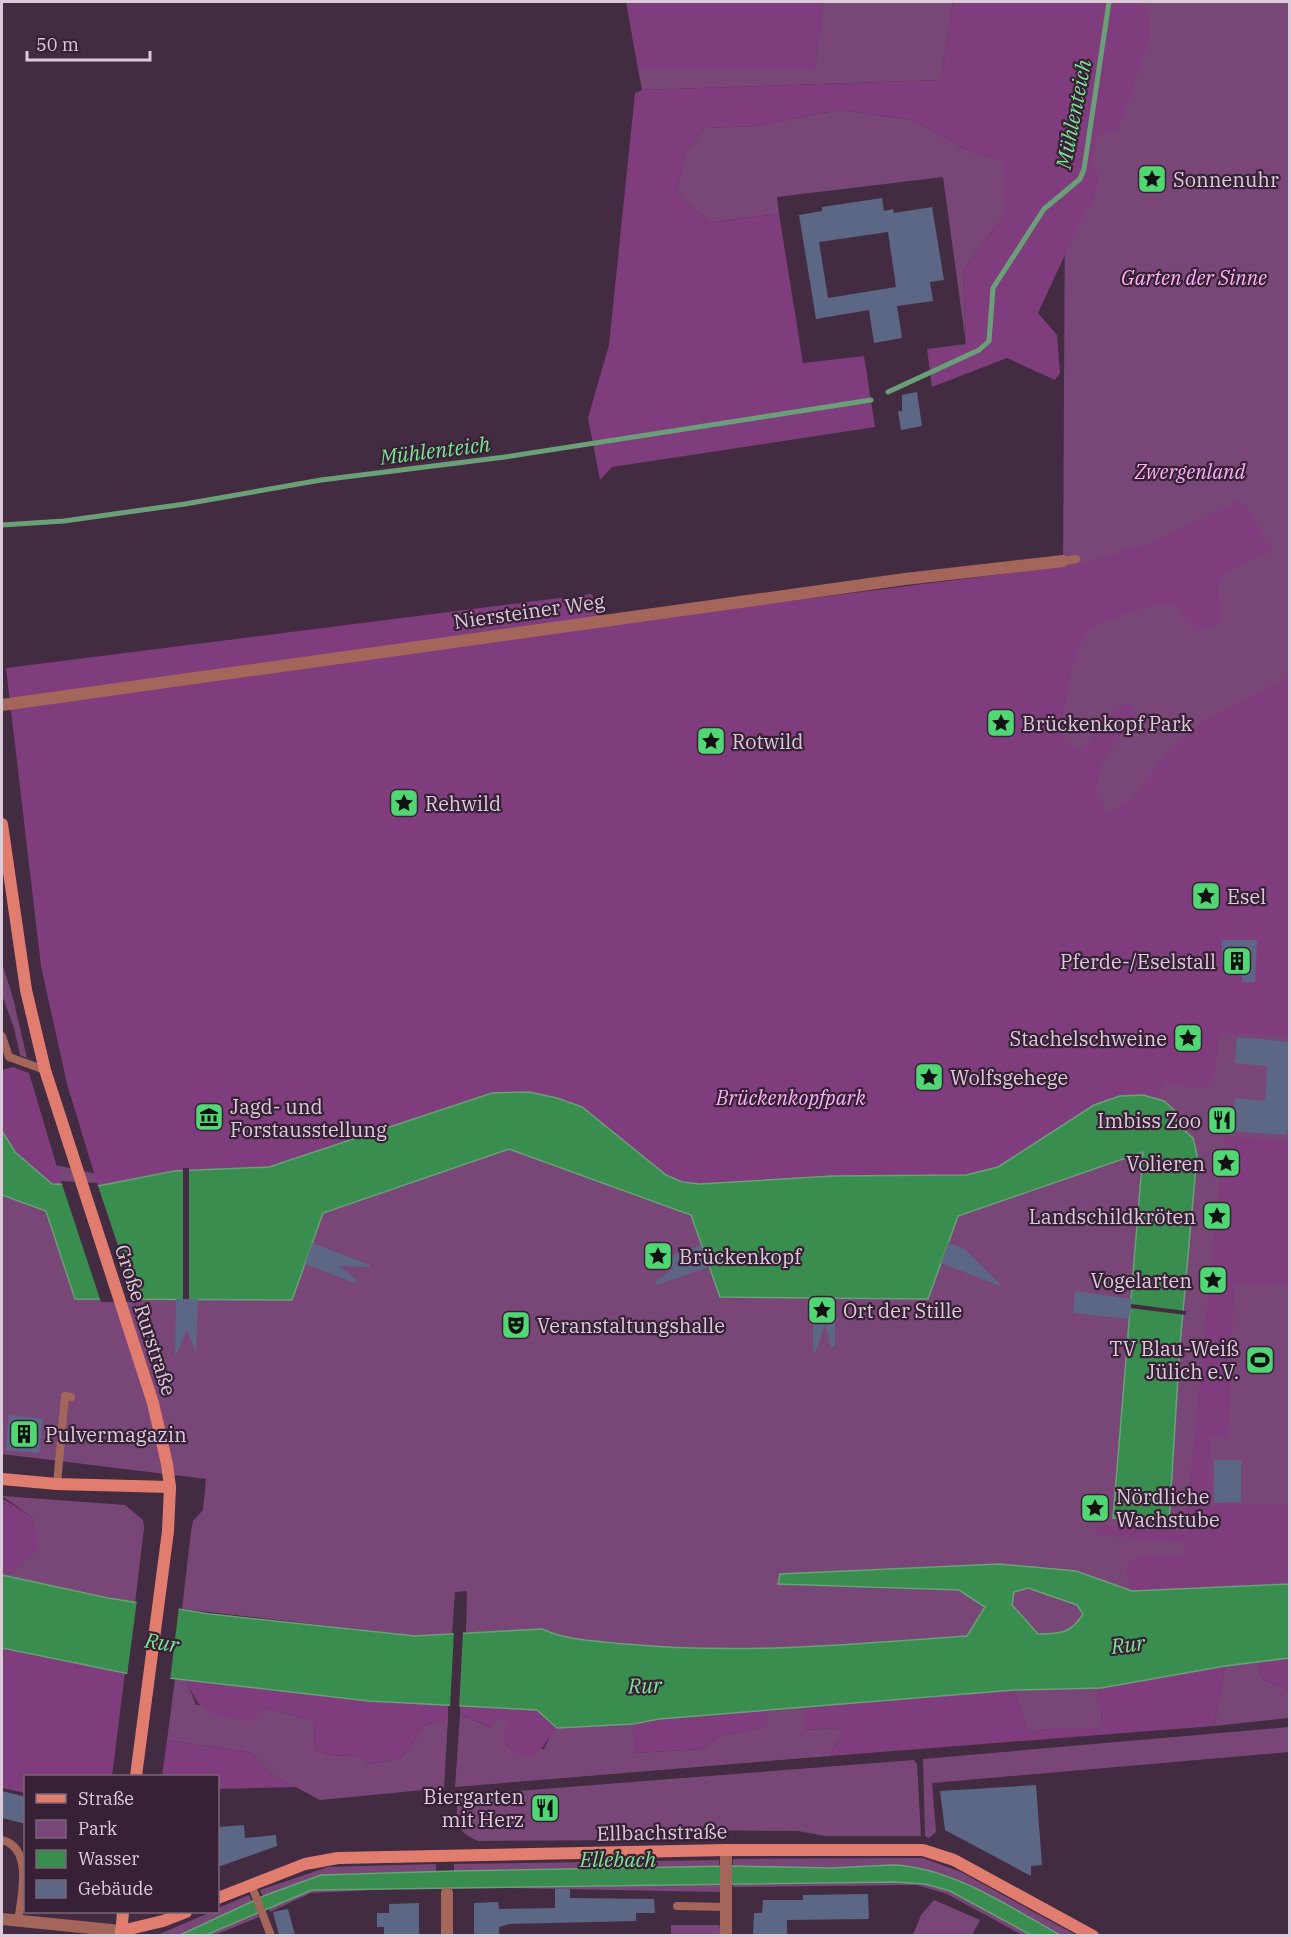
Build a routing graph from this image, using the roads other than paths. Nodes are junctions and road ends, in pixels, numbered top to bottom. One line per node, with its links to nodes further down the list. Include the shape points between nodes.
1 (1076, 559): 2 (lane)
2 (1063, 561): 3 (street, Niersteiner Weg, via 835,588)
3 (2, 705)
4 (2, 824): 6 (main road, Große Rurstraße, via 26,990)
5 (2, 1036): 6 (lane, via 9,1057)
6 (45, 1070): 10 (main road, Große Rurstraße, via 153,1403)
7 (71, 1397): 9 (lane, via 65,1396)
8 (2, 1479): 9 (main road)
9 (57, 1484): 10 (main road)
10 (170, 1487): 11 (main road, Große Rurstraße)
11 (136, 1775)
12 (2, 1840): 22 (lane, via 8,1841 17,1853 24,1870)
13 (726, 1856): 14 (main road, Ellbachstraße, via 338,1858 305,1864); 18 (street); 27 (main road, Ellbachstraße, via 923,1850 954,1860)
14 (251, 1884): 16 (main road, Ellbachstraße); 24 (lane)
15 (447, 1893): 25 (street)
16 (219, 1898)
17 (677, 1906): 18 (lane)
18 (726, 1907): 26 (street)
19 (123, 1913): 23 (main road)
20 (181, 1913): 23 (main road)
21 (2, 1919): 22 (street)
22 (18, 1921): 23 (street)
23 (121, 1933)
24 (271, 1935)
25 (447, 1935)
26 (726, 1935)
27 (1093, 1935)

